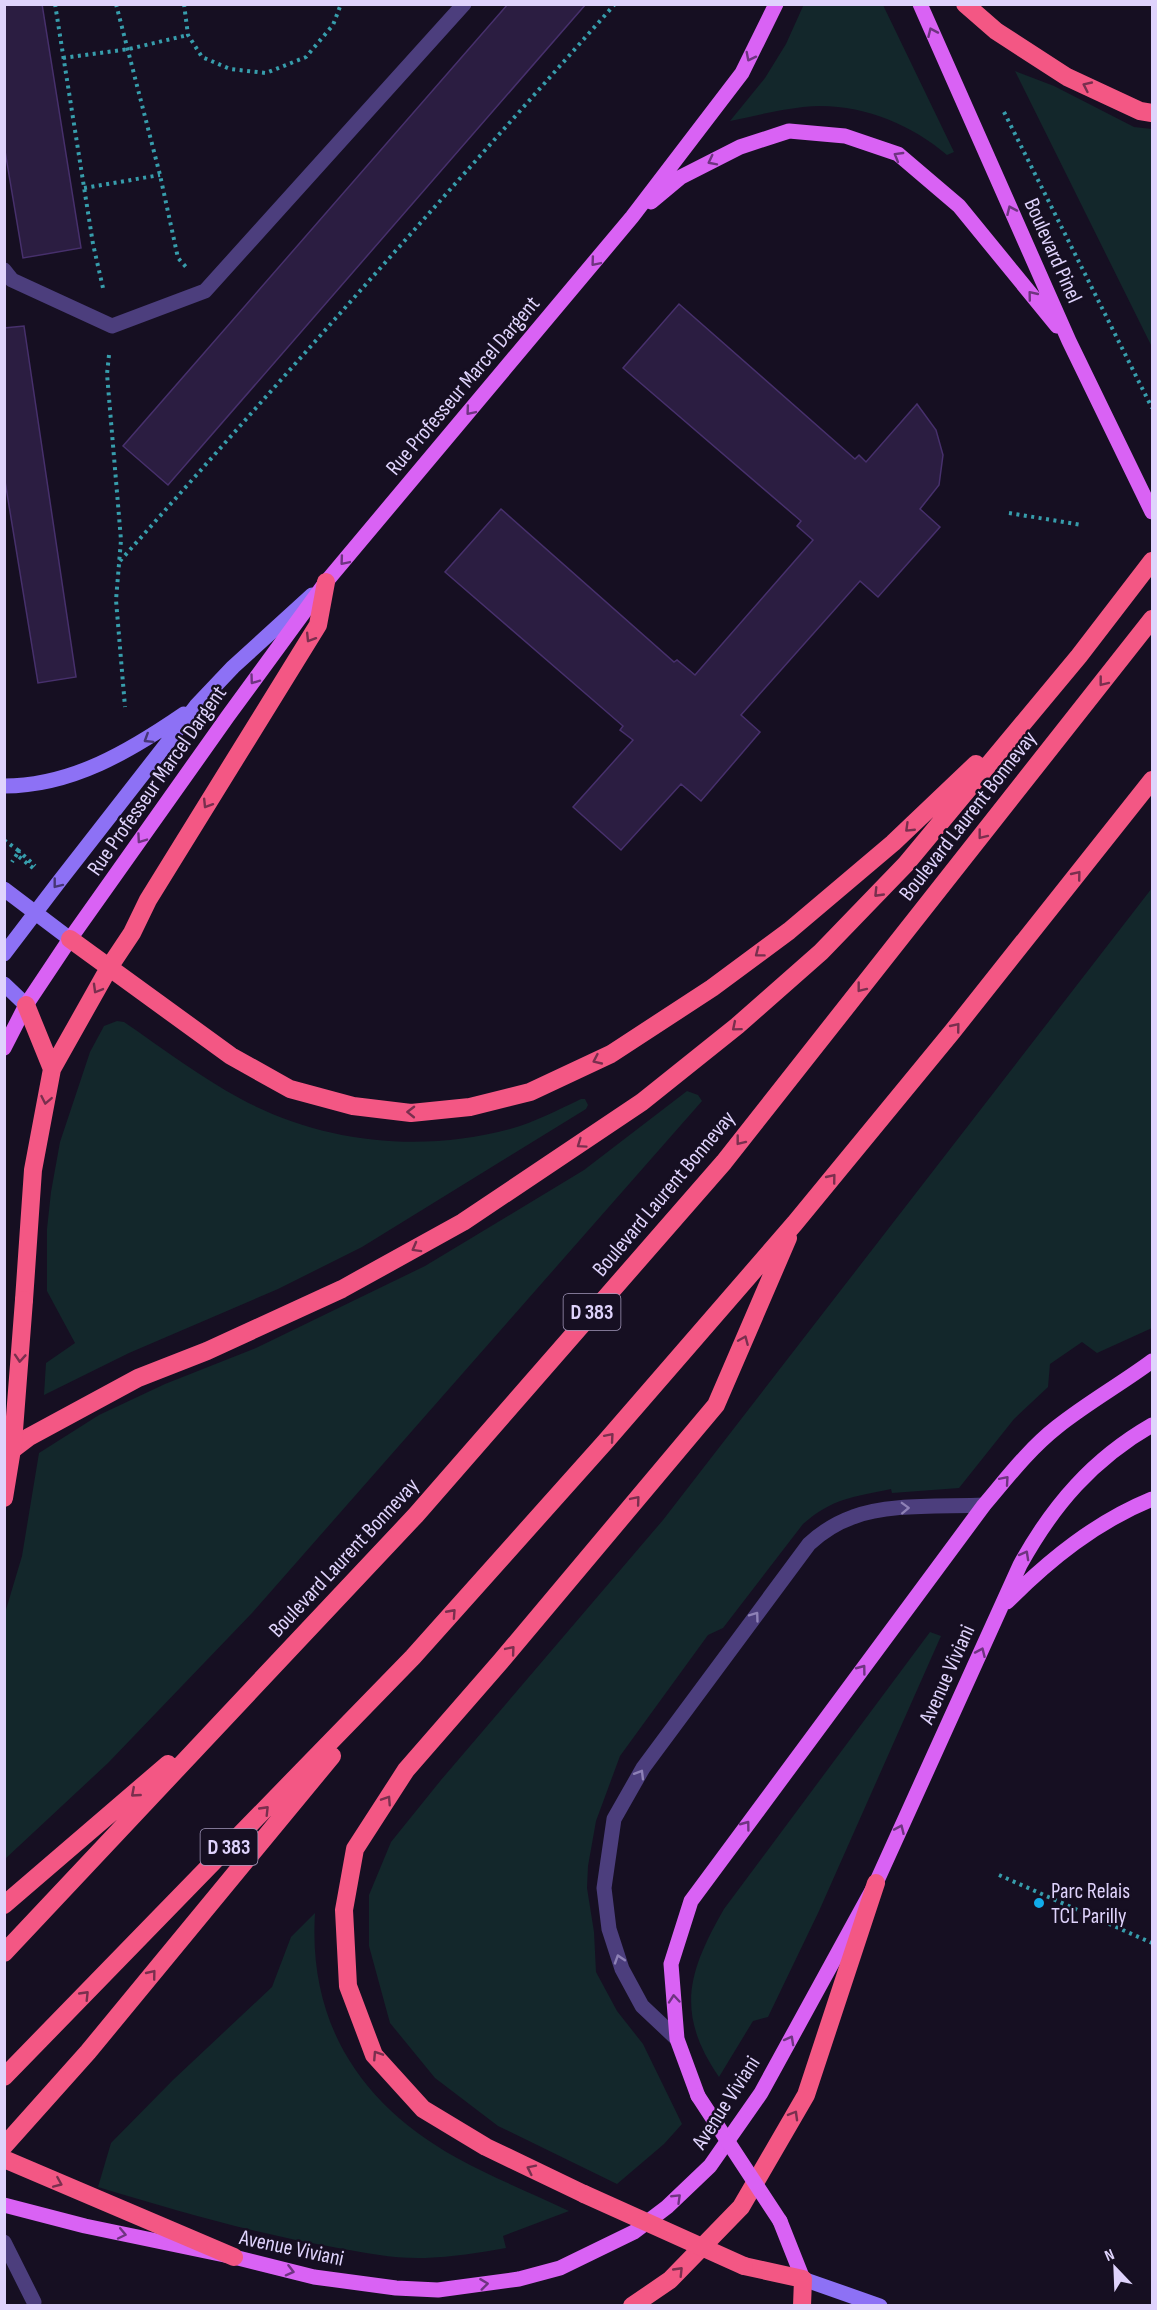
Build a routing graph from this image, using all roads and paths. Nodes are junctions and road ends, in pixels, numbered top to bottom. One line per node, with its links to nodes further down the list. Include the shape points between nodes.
1 (116, 4): 10 (path)
2 (184, 4): 9 (path)
3 (341, 4): 9 (path, via 333,25 306,57 266,73 230,69 202,57)
4 (464, 4): 18 (lane)
5 (615, 4): 24 (path)
6 (776, 4): 16 (main road, one-way to 16, via 742,73)
7 (920, 4): 19 (main road, Boulevard Pinel, one-way to 7)
8 (965, 4): 13 (highway, one-way to 8, via 1067,77 996,30)
9 (188, 35): 10 (path)
10 (129, 49): 11 (path); 14 (path)
11 (63, 58)
12 (999, 103): 20 (path, Boulevard Pinel)
13 (1152, 113)
14 (160, 175): 15 (path); 18 (path, via 178,258)
15 (84, 188)
16 (632, 217): 19 (main road, one-way to 16, via 959,206 898,154 845,136 789,131 740,147 681,177); 26 (main road, Rue Professeur Marcel Dargent, one-way to 26)
17 (4, 270): 18 (lane, via 12,280 112,326)
18 (205, 291)
19 (1069, 341): 21 (main road, Boulevard Pinel)
20 (1152, 408)
21 (1152, 512)
22 (1009, 513): 23 (path)
23 (1083, 525)
24 (120, 561)
25 (1152, 561): 28 (highway)
26 (326, 582): 29 (main road, Rue Professeur Marcel Dargent); 38 (main road, Rue Professeur Marcel Dargent, one-way to 38); 40 (highway, one-way to 40, via 318,625)
27 (1152, 619): 56 (highway, Boulevard Laurent Bonnevay / D 383, one-way to 56, via 724,1161 416,1515)
28 (1042, 700): 40 (highway, one-way to 40, via 894,843 789,930 712,988 611,1053 530,1092 470,1107 411,1113 353,1106 290,1089 231,1056); 50 (highway, one-way to 50, via 906,864 820,952 737,1026 642,1102 453,1228 342,1289 120,1387 29,1437)
29 (196, 706): 31 (main road, one-way to 31, via 106,762 67,777); 37 (main road, Rue Professeur Marcel Dargent, one-way to 37)
30 (1152, 780): 45 (highway, D 383, one-way to 30)
31 (4, 786)
32 (4, 840): 33 (path)
33 (18, 853): 34 (path); 35 (path)
34 (36, 866)
35 (8, 868)
36 (4, 889): 37 (main road)
37 (35, 913): 38 (main road); 39 (main road, Rue Professeur Marcel Dargent)
38 (70, 939): 40 (highway); 42 (main road, Rue Professeur Marcel Dargent)
39 (4, 954)
40 (110, 966): 44 (highway, one-way to 44)
41 (4, 984): 42 (main road)
42 (26, 1005): 43 (main road, Rue Professeur Marcel Dargent); 44 (highway)
43 (4, 1048)
44 (52, 1069): 51 (highway, one-way to 51, bridge, via 33,1170 13,1443)
45 (795, 1223): 55 (highway, D 383, one-way to 45); 69 (highway, one-way to 45, bridge, via 744,2266 486,2147 423,2109 374,2055 348,1986 344,1910 355,1849 406,1770 716,1405)
46 (1152, 1361): 48 (main road)
47 (1152, 1372): 48 (main road)
48 (1124, 1381): 53 (main road, one-way to 48, via 1055,1428)
49 (1152, 1425): 54 (main road, Avenue Viviani, one-way to 49, via 1039,1529 1099,1462)
50 (4, 1456)
51 (4, 1498)
52 (1152, 1500): 54 (main road, via 1131,1508 1075,1542)
53 (984, 1504): 62 (main road, one-way to 53, via 671,1964 690,1901); 62 (lane, one-way to 53, via 642,2006 622,1969 609,1929 604,1888 614,1819 643,1768 809,1544 826,1529 854,1516 893,1509)
54 (1000, 1608): 58 (main road, Avenue Viviani, one-way to 54)
55 (413, 1657): 63 (highway, D 383, one-way to 55); 64 (highway, one-way to 55, via 88,2052)
56 (243, 1700): 59 (highway, one-way to 59); 61 (highway, Boulevard Laurent Bonnevay / D 383)
57 (999, 1875): 60 (path)
58 (876, 1883): 68 (main road, Avenue Viviani, one-way to 58, via 314,2277 438,2290 519,2279 560,2268 634,2232 710,2166 761,2093); 71 (highway, one-way to 58, via 670,2280 741,2207 806,2095)
59 (4, 1905)
60 (1152, 1943)
61 (4, 1953)
62 (677, 2039): 69 (main road, bridge, via 698,2096 780,2221)
63 (4, 2077)
64 (4, 2146)
65 (4, 2159): 68 (highway, one-way to 68)
66 (4, 2205): 68 (main road, Avenue Viviani, one-way to 68)
67 (4, 2242): 70 (lane)
68 (234, 2257)
69 (803, 2279): 72 (highway); 73 (main road)
70 (34, 2302)
71 (633, 2306)
72 (802, 2306)
73 (880, 2306)

